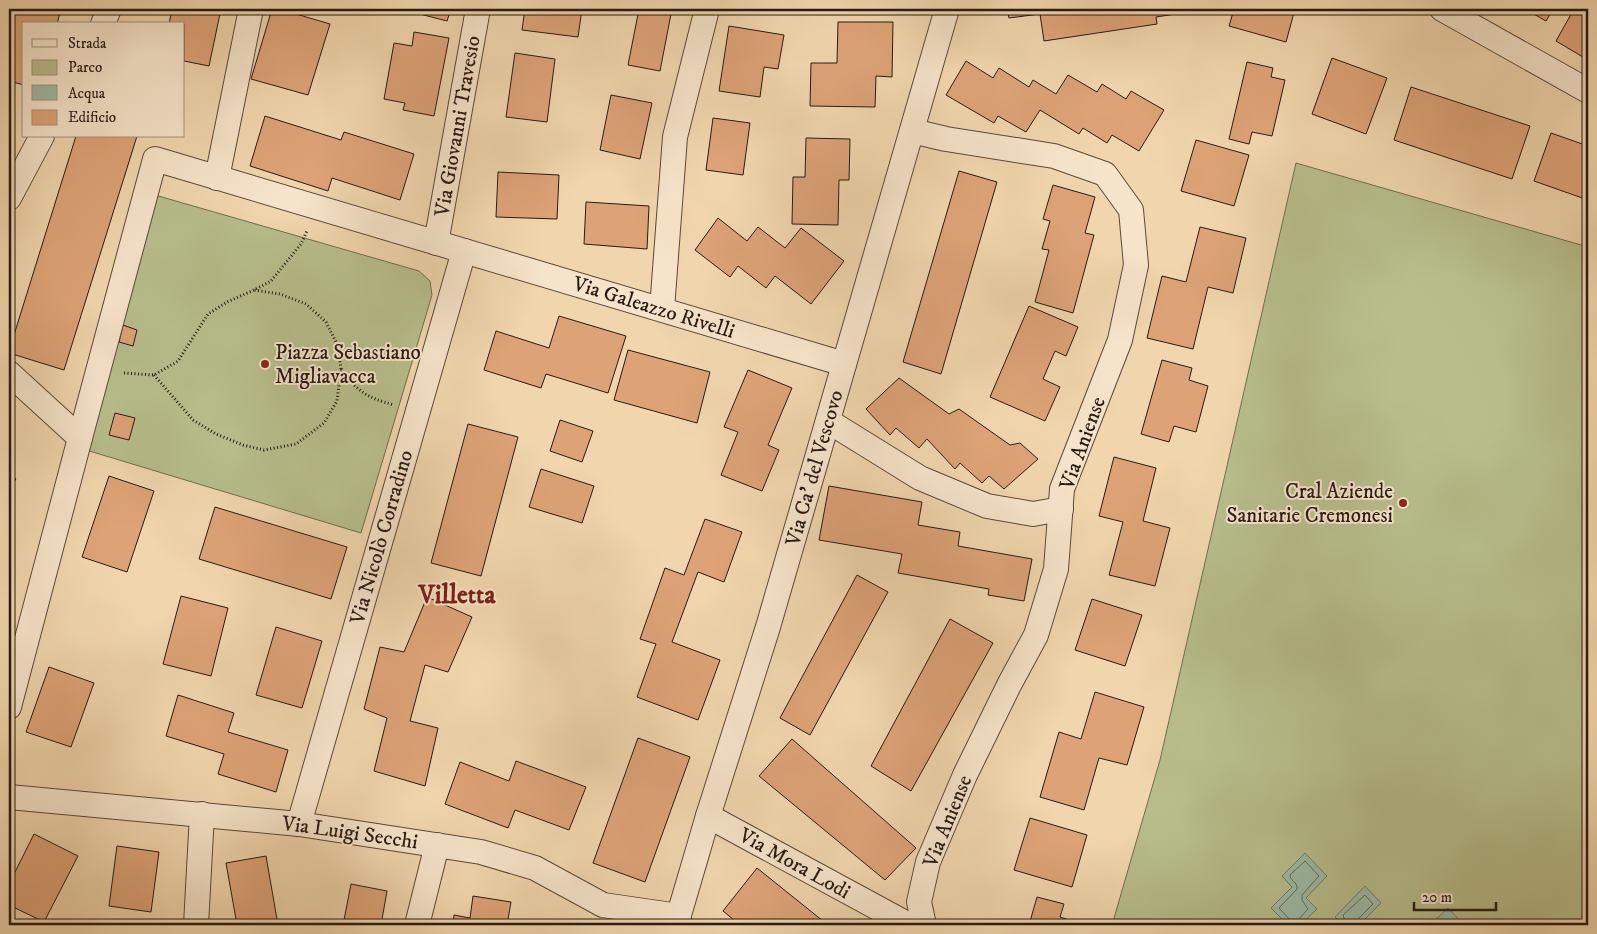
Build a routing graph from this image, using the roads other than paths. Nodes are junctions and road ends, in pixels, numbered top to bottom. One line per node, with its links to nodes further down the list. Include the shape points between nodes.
1 (109, 9): 7 (street)
2 (251, 9): 11 (street)
3 (478, 9): 13 (street, Via Giovanni Travesio)
4 (707, 9): 15 (street, via 675,137)
5 (947, 9): 9 (street, Via Ca' del Vescovo)
6 (1442, 9): 8 (street)
7 (105, 22)
8 (1588, 91)
9 (912, 131): 16 (street, Via Ca' del Vescovo); 20 (street, Via Aniense, via 1054,156 1105,174 1131,210 1136,265 1120,340 1062,489)
10 (41, 138): 12 (street)
11 (218, 178): 13 (street); 19 (street, via 155,159)
12 (9, 198)
13 (436, 243): 14 (street)
14 (464, 251): 15 (street, Via Galeazzo Rivelli); 25 (street, Via Nicolò Corradino)
15 (662, 309): 16 (street, Via Galeazzo Rivelli)
16 (844, 364): 18 (street, Via Ca' del Vescovo)
17 (9, 373): 19 (street)
18 (828, 421): 20 (street, via 920,478 987,506 1033,514); 24 (street, Via Ca' del Vescovo)
19 (80, 438): 21 (street)
20 (1061, 509): 31 (street, Via Aniense, via 1056,569 1036,635 965,775 928,862 919,902)
21 (9, 707)
22 (9, 797): 23 (street, Via Luigi Secchi)
23 (202, 814): 25 (street, Via Luigi Secchi); 28 (street)
24 (708, 816): 27 (street, Via Ca' del Vescovo); 30 (street, Via Mora Lodi)
25 (299, 824): 26 (street, Via Luigi Secchi)
26 (438, 845): 27 (street, Via Luigi Secchi, via 481,852 535,868 603,905); 29 (street)
27 (677, 921)
28 (196, 925)
29 (416, 925)
30 (909, 925)
31 (924, 925)

